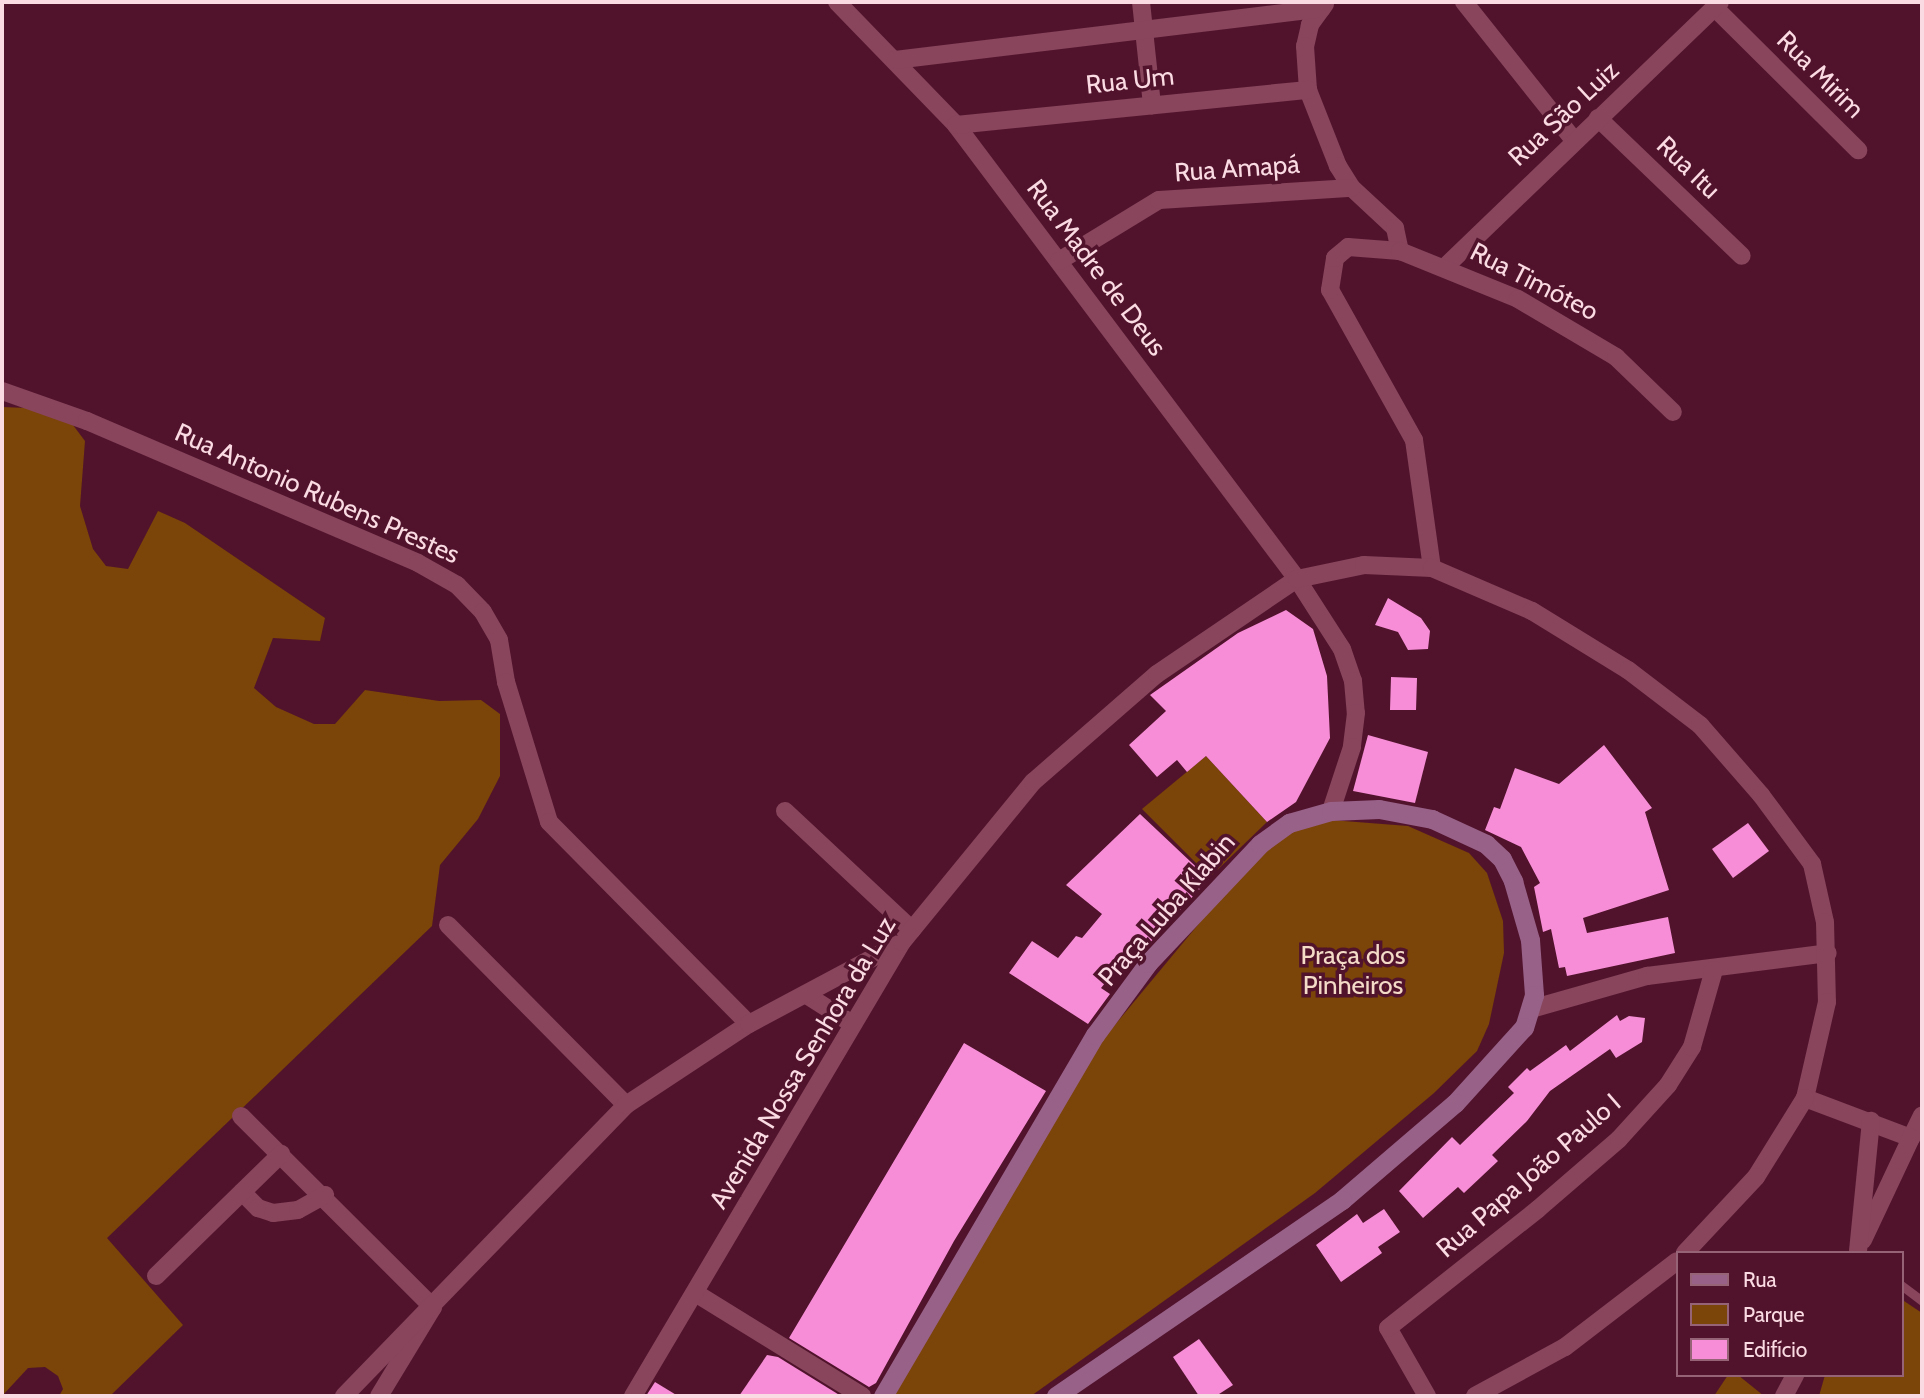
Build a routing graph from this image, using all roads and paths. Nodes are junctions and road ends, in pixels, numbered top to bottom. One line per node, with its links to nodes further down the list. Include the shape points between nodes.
1 (837, 2): 7 (street, Rua Madre de Deus)
2 (1141, 2): 6 (street)
3 (1464, 2): 12 (street)
4 (1325, 5): 6 (street); 8 (street, via 1305,46)
5 (1718, 5): 10 (street, Rua São Luiz); 13 (street, Rua Mirim)
6 (1144, 30): 7 (street); 9 (street)
7 (895, 60): 11 (street, Rua Madre de Deus)
8 (1308, 90): 9 (street, Rua Um); 14 (street, via 1338,166)
9 (1152, 105): 11 (street, Rua Um)
10 (1598, 118): 12 (street, Rua São Luiz); 16 (street, Rua Itu)
11 (956, 125): 17 (street, Rua Madre de Deus)
12 (1573, 139): 18 (street, Rua São Luiz)
13 (1858, 150)
14 (1352, 188): 15 (street, via 1395,228); 17 (street, Rua Amapá, via 1159,200)
15 (1400, 251): 18 (street, Rua Timóteo); 21 (street, Rua Timóteo, via 1348,247 1335,258 1330,290 1414,440)
16 (1742, 256)
17 (1059, 261): 22 (street, Rua Madre de Deus)
18 (1446, 266): 20 (street, Rua Timóteo, via 1518,299 1616,357)
19 (2, 391): 32 (street, Rua Antonio Rubens Prestes, via 37,400 113,432 457,584 483,612 499,640 506,682 549,822)
20 (1673, 412)
21 (1432, 568): 22 (street, Avenida Nossa Senhora da Luz, via 1364,565); 27 (street, Avenida Nossa Senhora da Luz, via 1532,611 1628,670 1700,725 1761,795 1812,864)
22 (1297, 579): 24 (street, Rua Madre de Deus, via 1342,649 1353,681 1352,747); 26 (street, Avenida Nossa Senhora da Luz, via 1157,674 1033,782)
23 (785, 811): 26 (street)
24 (1331, 811): 30 (main road, Praça Luba Klabin, via 1379,809 1432,819 1462,829 1502,859 1531,940); 56 (main road, Praça Luba Klabin, via 1289,823 1260,844 1148,963 1095,1035)
25 (448, 925): 34 (street)
26 (907, 936): 29 (street); 31 (street, Avenida Nossa Senhora da Luz)
27 (1829, 953): 28 (street); 33 (street, Avenida Nossa Senhora da Luz, via 1827,1002)
28 (1714, 970): 30 (street, via 1647,976); 58 (street, Rua Papa João Paulo I, via 1692,1047 1668,1085 1619,1139 1388,1328)
29 (808, 996): 31 (street); 32 (street)
30 (1531, 1009): 57 (main road, Praça Luba Klabin, via 1524,1027 1492,1066 1342,1200)
31 (851, 1023): 48 (street, Avenida Nossa Senhora da Luz)
32 (749, 1024): 34 (street)
33 (1805, 1098): 37 (street); 42 (street, Avenida Nossa Senhora da Luz, via 1756,1177)
34 (626, 1105): 50 (street)
35 (1922, 1115): 38 (street)
36 (242, 1116): 39 (street)
37 (1871, 1121): 38 (street); 43 (street)
38 (1911, 1139): 44 (street)
39 (281, 1154): 40 (street); 41 (street)
40 (242, 1192): 41 (street, via 258,1208 273,1213 298,1210); 46 (street)
41 (325, 1195): 50 (street)
42 (1687, 1251)
43 (1858, 1251)
44 (1858, 1251)
45 (1675, 1263): 59 (street, via 1565,1347)
46 (156, 1276)
47 (1903, 1287): 49 (lane)
48 (696, 1294): 54 (street, Avenida Nossa Senhora da Luz); 55 (street)
49 (1922, 1301)
50 (433, 1307): 52 (street); 53 (street)
51 (1795, 1377): 60 (street)
52 (344, 1396)
53 (379, 1396)
54 (633, 1396)
55 (862, 1396)
56 (883, 1396)
57 (1056, 1396)
58 (1427, 1396)
59 (1475, 1396)
60 (1784, 1396)

